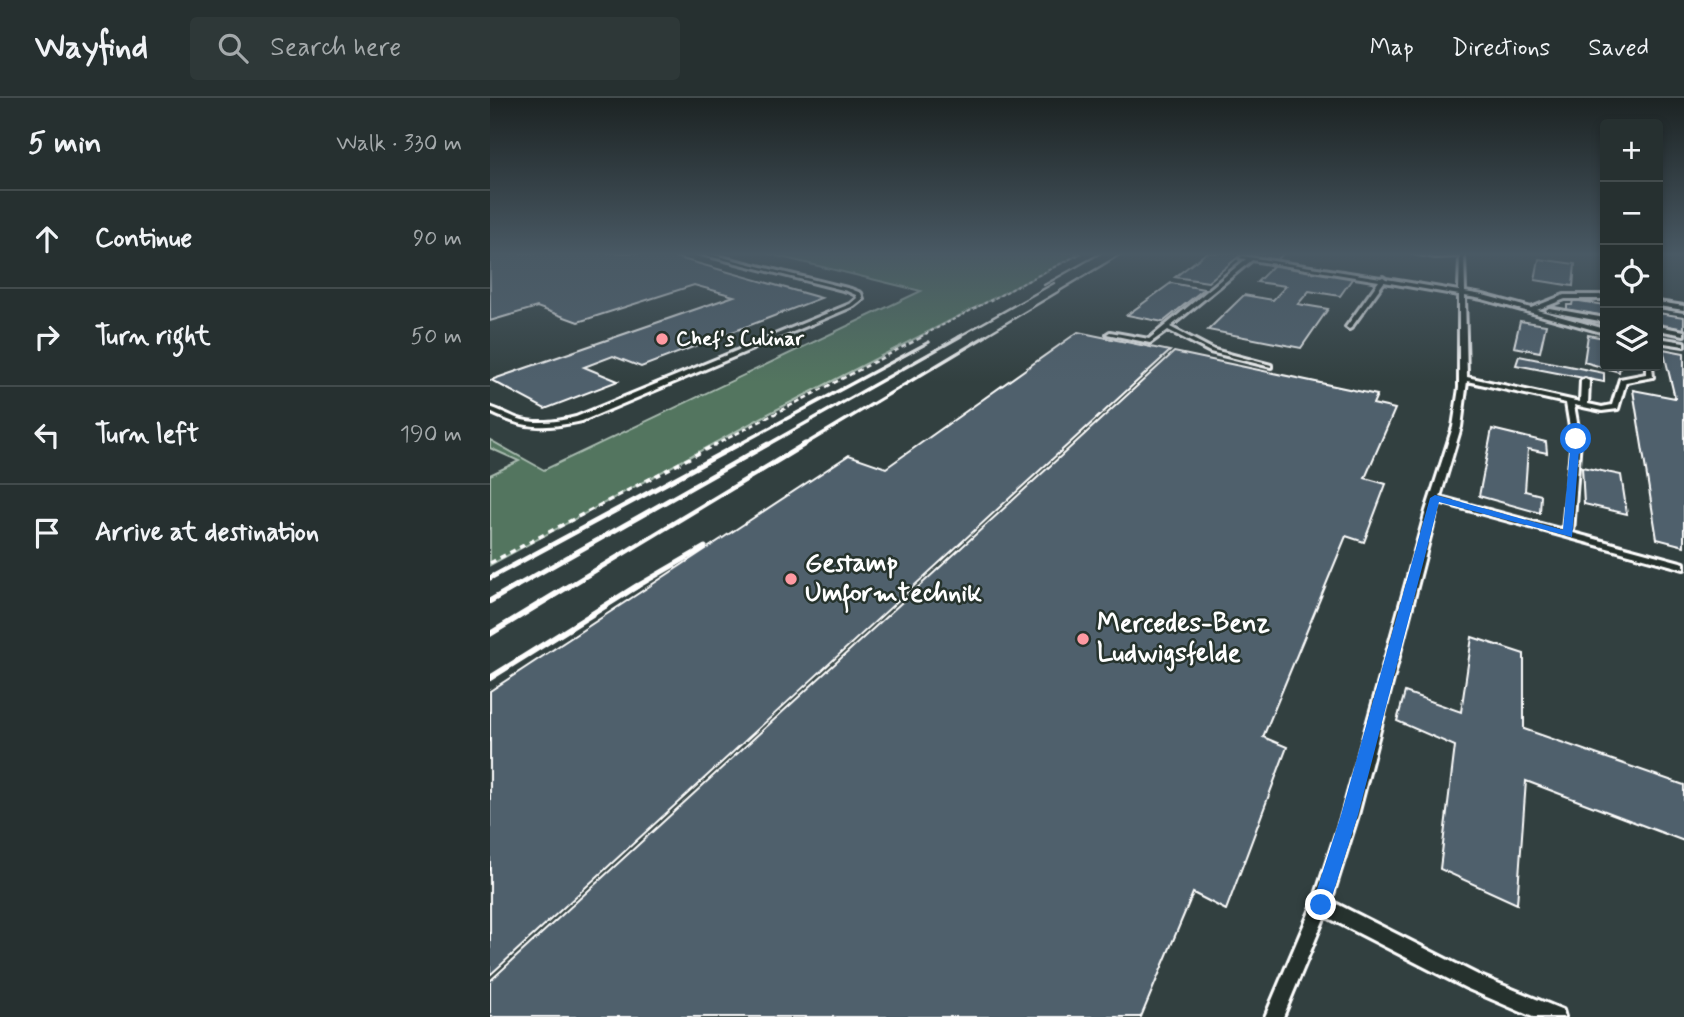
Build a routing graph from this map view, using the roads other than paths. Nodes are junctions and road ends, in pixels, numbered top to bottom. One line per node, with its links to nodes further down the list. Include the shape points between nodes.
1 (859, 296): 25 (lane, via 852,305 579,419 530,426)
2 (1204, 296): 12 (lane)
3 (1371, 296): 11 (lane)
4 (1462, 296): 21 (lane)
5 (1470, 296): 9 (lane)
6 (1600, 297): 9 (lane, via 1564,298)
7 (1663, 305): 8 (lane)
8 (1684, 308)
9 (1532, 310): 10 (lane); 14 (lane)
10 (1600, 319)
11 (1349, 327)
12 (1167, 328): 16 (lane, via 1150,341); 19 (lane, via 1214,351)
13 (1663, 329): 15 (lane)
14 (1600, 330)
15 (1684, 333)
16 (1110, 334)
17 (1663, 341): 18 (lane)
18 (1684, 344)
19 (1269, 366)
20 (1650, 371): 24 (lane, via 1650,375 1623,381 1615,407)
21 (1463, 378): 23 (lane); 26 (lane, via 1457,427)
22 (1585, 381): 24 (lane)
23 (1570, 402): 24 (lane); 27 (lane, via 1576,439)
24 (1584, 405)
25 (490, 409)
26 (1435, 498): 27 (lane); 29 (lane, via 1350,815)
27 (1568, 535): 28 (lane)
28 (1684, 566)
29 (1321, 905): 30 (lane); 31 (lane, via 1472,982)
30 (1274, 1017)
31 (1556, 1017)

